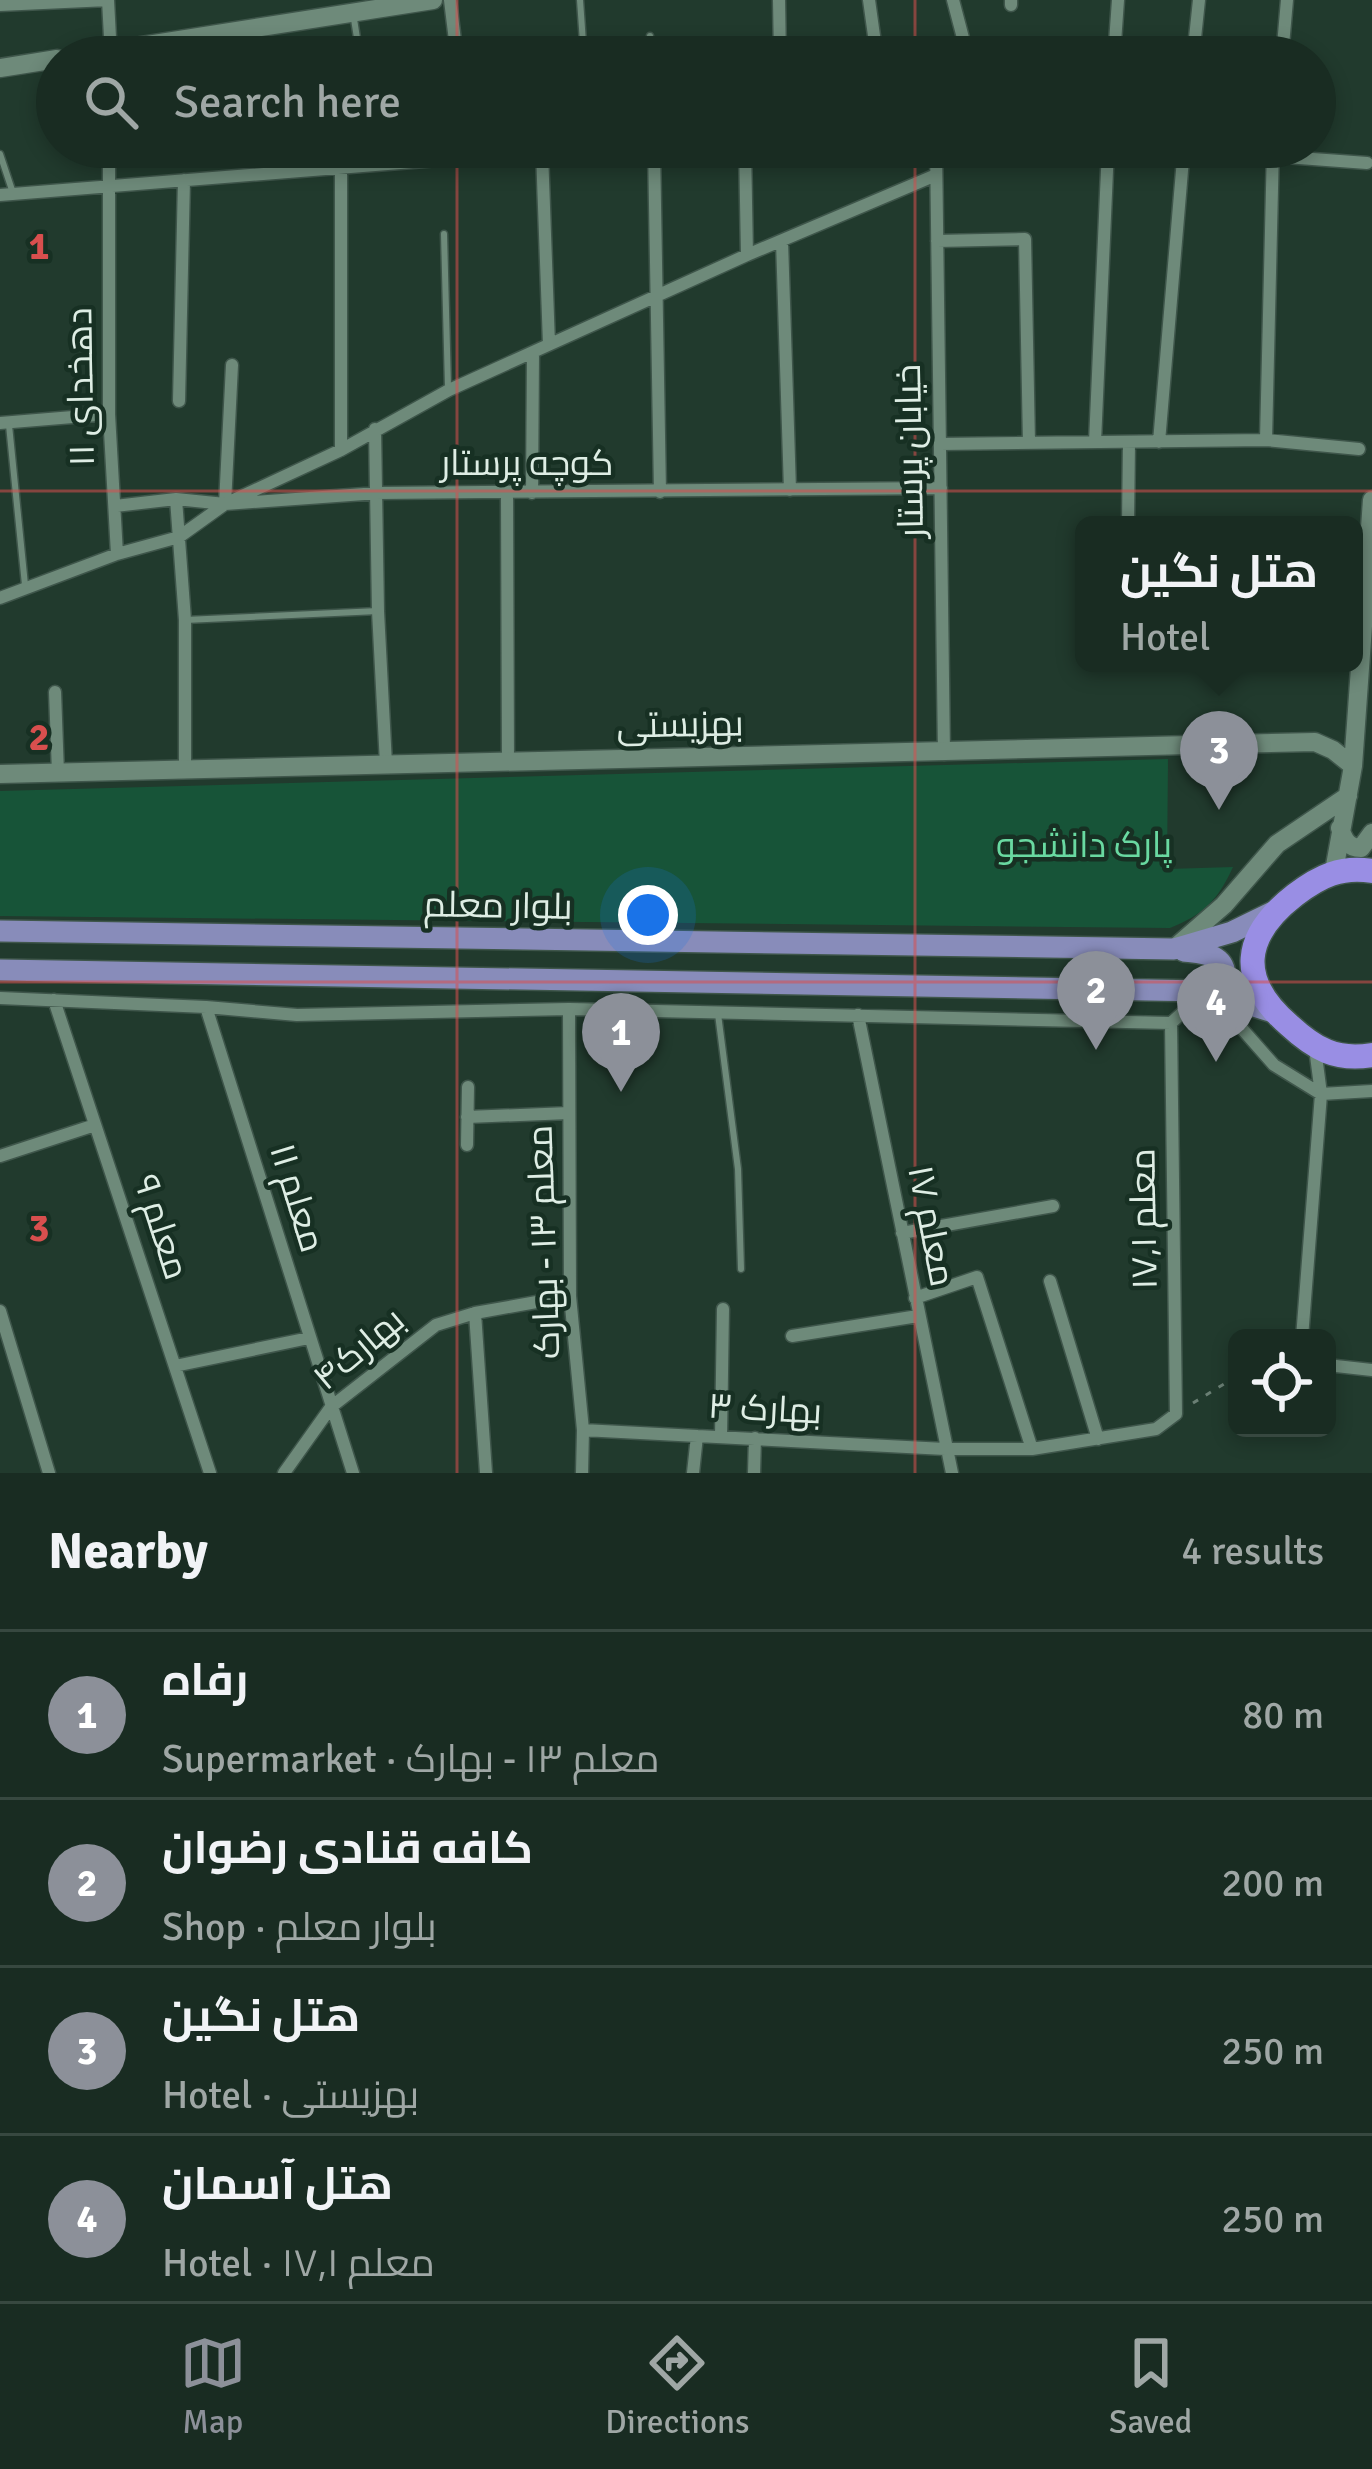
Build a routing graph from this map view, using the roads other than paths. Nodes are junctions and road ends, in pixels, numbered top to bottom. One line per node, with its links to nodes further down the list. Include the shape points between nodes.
1 (108, 0): 11 (street); 13 (street)
2 (433, 0): 12 (street)
3 (450, 0): 16 (street)
4 (580, 0): 17 (lane)
5 (778, 0): 18 (street)
6 (869, 0): 19 (street)
7 (953, 0): 20 (street)
8 (1118, 0): 21 (street)
9 (1199, 0): 22 (street)
10 (1287, 0): 23 (street)
11 (0, 5)
12 (353, 13): 14 (street); 15 (lane)
13 (110, 36)
14 (217, 36)
15 (357, 36)
16 (455, 36)
17 (583, 36)
18 (779, 36)
19 (874, 36)
20 (962, 36)
21 (1115, 36)
22 (1195, 36)
23 (1284, 36)
24 (36, 62): 25 (street)
25 (0, 68)
26 (0, 154): 41 (lane)
27 (1336, 160): 28 (street)
28 (1367, 164)
29 (109, 168): 40 (street, دهخدای ۱۱)
30 (341, 168): 39 (street); 62 (street)
31 (543, 168): 47 (street)
32 (654, 168): 46 (street)
33 (746, 168): 45 (street)
34 (936, 168): 38 (street, خیابان پرستار)
35 (1106, 168): 56 (street)
36 (1183, 168): 58 (street)
37 (1273, 168): 55 (street)
38 (936, 175): 43 (street, خیابان پرستار); 44 (street)
39 (184, 180): 40 (street); 51 (street)
40 (109, 186): 41 (street); 52 (street, دهخدای ۱۱)
41 (7, 194)
42 (444, 234): 50 (lane)
43 (937, 241): 59 (street, via 1025,239); 60 (street, خیابان پرستار)
44 (782, 242): 45 (street); 64 (street)
45 (747, 255): 46 (street)
46 (654, 296): 47 (street); 65 (street)
47 (549, 344): 48 (street)
48 (533, 352): 50 (street); 66 (street)
49 (232, 364): 71 (street)
50 (448, 390): 54 (street)
51 (179, 400)
52 (109, 414): 53 (street); 72 (street, دهخدای ۱۱)
53 (4, 422): 76 (lane)
54 (376, 429): 62 (street); 67 (street)
55 (1266, 440): 58 (street); 61 (street)
56 (1095, 442): 57 (street); 59 (street)
57 (1129, 442): 58 (street); 73 (street)
58 (1159, 442)
59 (1029, 443): 60 (street)
60 (940, 444): 63 (street, خیابان پرستار)
61 (1359, 448)
62 (341, 449): 71 (street)
63 (940, 488): 64 (street, کوچه پرستار); 83 (street, خیابان پرستار)
64 (790, 490): 65 (street, کوچه پرستار)
65 (659, 492): 66 (street, کوچه پرستار)
66 (532, 493): 68 (street, کوچه پرستار)
67 (378, 494): 68 (street, کوچه پرستار); 71 (street, کوچه پرستار); 78 (street)
68 (507, 494): 84 (street)
69 (176, 499): 71 (street, کوچه پرستار); 72 (street, کوچه پرستار); 74 (street)
70 (1372, 500): 80 (street)
71 (225, 504): 74 (street)
72 (115, 506): 75 (street, دهخدای ۱۱)
73 (1128, 516)
74 (179, 537): 75 (street); 79 (street)
75 (117, 554): 76 (street)
76 (26, 586): 77 (street)
77 (0, 598)
78 (378, 611): 79 (lane); 85 (street)
79 (185, 620): 87 (street)
80 (1363, 626)
81 (1360, 672): 86 (street)
82 (55, 692): 88 (street)
83 (944, 754): 84 (street, بهزیستی); 86 (street, بهزیستی, via 1316,742)
84 (508, 762): 85 (street, بهزیستی)
85 (386, 764): 87 (street, بهزیستی)
86 (1353, 766): 90 (street)
87 (185, 770): 88 (street, بهزیستی)
88 (58, 773): 89 (street, بهزیستی)
89 (0, 775)
90 (1348, 796): 91 (street); 97 (street, via 1277,844)
91 (1340, 828): 92 (street, via 1353,848); 93 (street)
92 (1372, 833)
93 (1334, 872): 94 (highway); 95 (highway)
94 (1372, 872)
95 (1275, 910): 97 (main road, بلوار معلم); 104 (highway, via 1252,949 1252,972)
96 (0, 931): 97 (main road, بلوار معلم)
97 (1174, 949): 99 (main road, via 1221,961 1225,984)
98 (0, 970): 99 (main road, بلوار معلم)
99 (1211, 992): 104 (main road, بلوار معلم); 107 (street); 112 (street, via 1274,1065)
100 (0, 998): 101 (street)
101 (54, 1000): 102 (street); 115 (street, معلم ۹)
102 (206, 1006): 103 (street, via 297,1015); 130 (street, معلم ۱۱)
103 (569, 1009): 105 (street); 113 (street, معلم ۱۳ - بهارک)
104 (1273, 1012): 108 (highway)
105 (718, 1014): 106 (street); 120 (lane)
106 (858, 1015): 107 (street); 119 (street, معلم ۱۷)
107 (1171, 1023): 135 (street, معلم ۱۷٫۱)
108 (1315, 1048): 109 (highway); 112 (street)
109 (1372, 1055)
110 (468, 1087): 114 (street)
111 (1372, 1091): 112 (street)
112 (1321, 1094): 128 (street)
113 (569, 1113): 114 (street); 122 (street, معلم ۱۳ - بهارک)
114 (467, 1117): 116 (street)
115 (95, 1125): 117 (street); 131 (street, معلم ۹)
116 (467, 1145)
117 (0, 1156)
118 (1053, 1206): 119 (street)
119 (902, 1233): 123 (street, معلم ۱۷)
120 (741, 1269)
121 (1050, 1281): 140 (street)
122 (570, 1296): 126 (street, بهارک۴); 136 (street, معلم ۱۳ - بهارک)
123 (915, 1298): 127 (street, معلم ۱۷); 142 (street, via 977,1277)
124 (723, 1309): 138 (street)
125 (0, 1310): 144 (street)
126 (475, 1313): 134 (street, بهارک۴, via 436,1325); 147 (street)
127 (918, 1316): 129 (street); 141 (street, معلم ۱۷)
128 (1303, 1329)
129 (791, 1336)
130 (309, 1338): 131 (street); 134 (street, معلم ۱۱)
131 (175, 1366): 145 (street, معلم ۹)
132 (1336, 1366): 133 (street)
133 (1372, 1370)
134 (331, 1407): 143 (street, بهارک۴); 146 (street, معلم ۱۱)
135 (1176, 1414): 140 (street, بهارک ۳, via 1156,1429)
136 (583, 1430): 137 (street, بهارک ۳); 148 (street, معلم ۱۳ - بهارک)
137 (697, 1436): 138 (street, بهارک ۳); 149 (street)
138 (722, 1437): 139 (street, بهارک ۳)
139 (755, 1438): 141 (street, بهارک ۳); 150 (street)
140 (1098, 1438): 142 (street, بهارک ۳)
141 (945, 1449): 142 (street, بهارک ۳); 151 (street, معلم ۱۷)
142 (1032, 1449)
143 (290, 1470)
144 (49, 1473)
145 (210, 1473)
146 (353, 1473)
147 (486, 1473)
148 (582, 1473)
149 (693, 1473)
150 (754, 1473)
151 (952, 1473)

